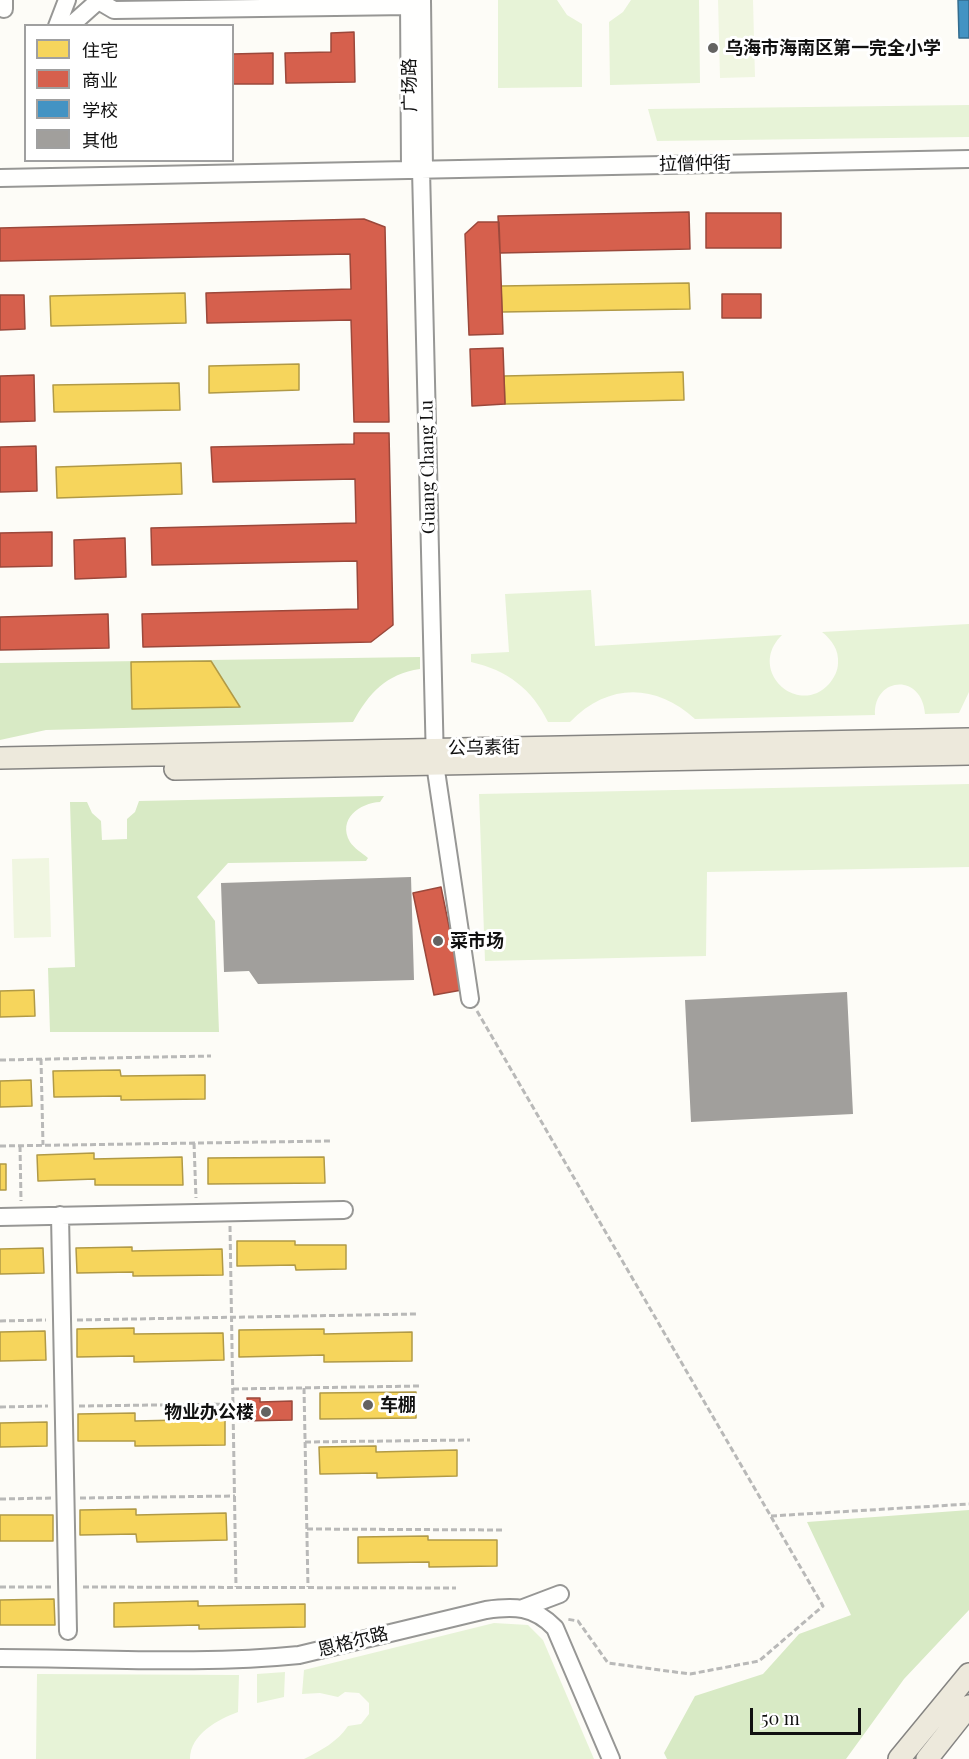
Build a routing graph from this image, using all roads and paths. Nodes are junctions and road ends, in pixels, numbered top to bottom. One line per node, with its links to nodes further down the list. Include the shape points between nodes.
1 (67, 0): 4 (street)
2 (98, 1): 3 (street, via 114,10); 5 (street)
3 (413, 2): 8 (street, 广场路)
4 (58, 24)
5 (72, 24)
6 (969, 159): 8 (street, 拉僧仲街)
7 (52, 169): 8 (street, 拉僧仲街); 9 (street, 拉僧仲街)
8 (419, 169): 12 (street, Guang Chang Lu)
9 (0, 178)
10 (969, 739): 12 (main road, 公乌素街)
11 (969, 754): 12 (main road, 公乌素街)
12 (435, 757): 13 (main road, 公乌素街); 14 (main road, 公乌素街); 15 (street, Guang Chang Lu)
13 (0, 758)
14 (0, 773)
15 (470, 999): 49 (path)
16 (211, 1056): 17 (path)
17 (41, 1059): 18 (path); 21 (path)
18 (0, 1060)
19 (330, 1141): 20 (path)
20 (194, 1143): 21 (path); 26 (path)
21 (43, 1145): 23 (path)
22 (0, 1146): 23 (path)
23 (20, 1146): 29 (path)
24 (344, 1210): 25 (street)
25 (230, 1212): 26 (street); 31 (path)
26 (196, 1213): 27 (street)
27 (60, 1215): 29 (street); 61 (street)
28 (0, 1216): 29 (street)
29 (22, 1216)
30 (417, 1314): 31 (path)
31 (231, 1317): 33 (path); 37 (path)
32 (46, 1320): 34 (path)
33 (69, 1320)
34 (0, 1321)
35 (420, 1386): 36 (path)
36 (304, 1388): 37 (path); 43 (path)
37 (233, 1389): 38 (path)
38 (233, 1404): 40 (path); 44 (path)
39 (58, 1406): 41 (path)
40 (70, 1406)
41 (0, 1407)
42 (470, 1440): 43 (path)
43 (305, 1442): 50 (path)
44 (235, 1496): 46 (path); 55 (path)
45 (59, 1498): 47 (path)
46 (70, 1498)
47 (0, 1499)
48 (969, 1503): 49 (path)
49 (771, 1516): 60 (path, via 823,1606 759,1661 690,1674 608,1663 578,1621)
50 (307, 1529): 51 (path); 56 (path)
51 (504, 1530)
52 (0, 1587): 53 (path)
53 (59, 1587)
54 (83, 1587): 55 (path)
55 (236, 1587): 56 (path)
56 (308, 1588): 57 (path)
57 (456, 1588)
58 (560, 1594): 59 (street)
59 (523, 1608): 60 (street, 恩格尔路); 62 (street, 恩格尔路, via 486,1610 300,1655 273,1658)
60 (543, 1617): 65 (street, 恩格尔路, via 555,1628)
61 (68, 1631)
62 (0, 1658)
63 (969, 1674): 66 (main road)
64 (969, 1706): 67 (main road)
65 (611, 1759)
66 (899, 1759)
67 (927, 1759)

